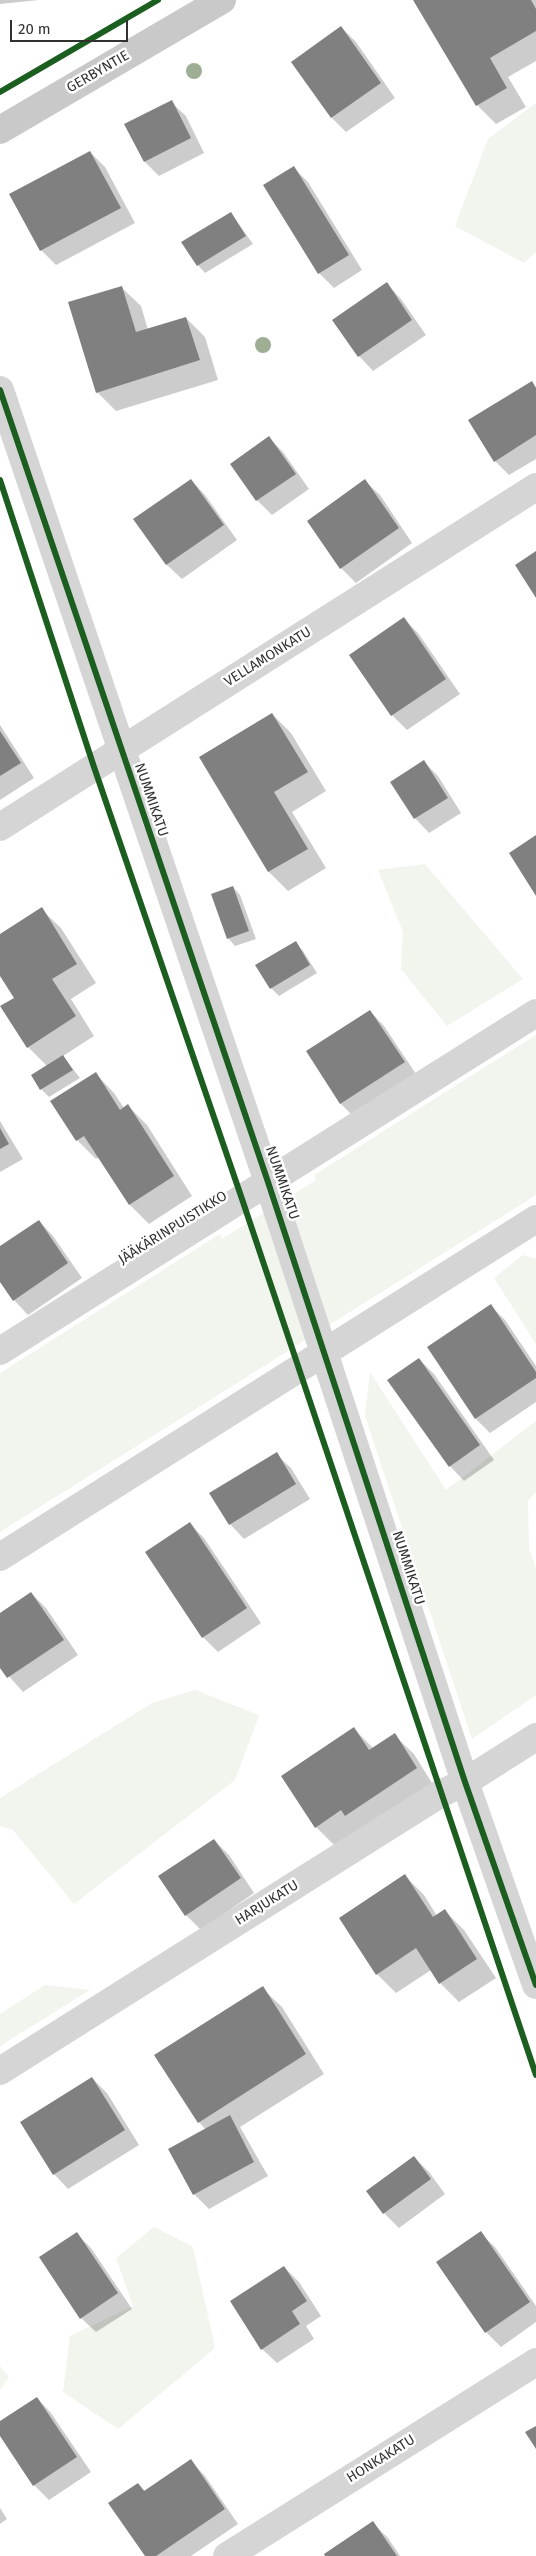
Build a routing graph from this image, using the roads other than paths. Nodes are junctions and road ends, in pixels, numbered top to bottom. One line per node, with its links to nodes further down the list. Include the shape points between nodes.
1 (222, 0): 2 (main road, GERBYNTIE)
2 (0, 130)
3 (0, 390): 5 (street, NUMMIKATU)
4 (536, 486): 5 (street, VELLAMONKATU)
5 (121, 750): 6 (street, VELLAMONKATU); 8 (street, NUMMIKATU)
6 (0, 827)
7 (536, 1013): 8 (street, JÄÄKÄRINPUISTIKKO)
8 (268, 1182): 10 (street, JÄÄKÄRINPUISTIKKO); 11 (street, NUMMIKATU)
9 (536, 1219): 11 (street)
10 (0, 1351)
11 (324, 1353): 12 (street); 14 (street, NUMMIKATU)
12 (0, 1557)
13 (536, 1737): 14 (street, HARJUKATU)
14 (465, 1782): 15 (street, NUMMIKATU); 16 (street, HARJUKATU, via 440,1794)
15 (536, 1985)
16 (0, 2071)
17 (536, 2362): 18 (street, HONKAKATU)
18 (227, 2556)

